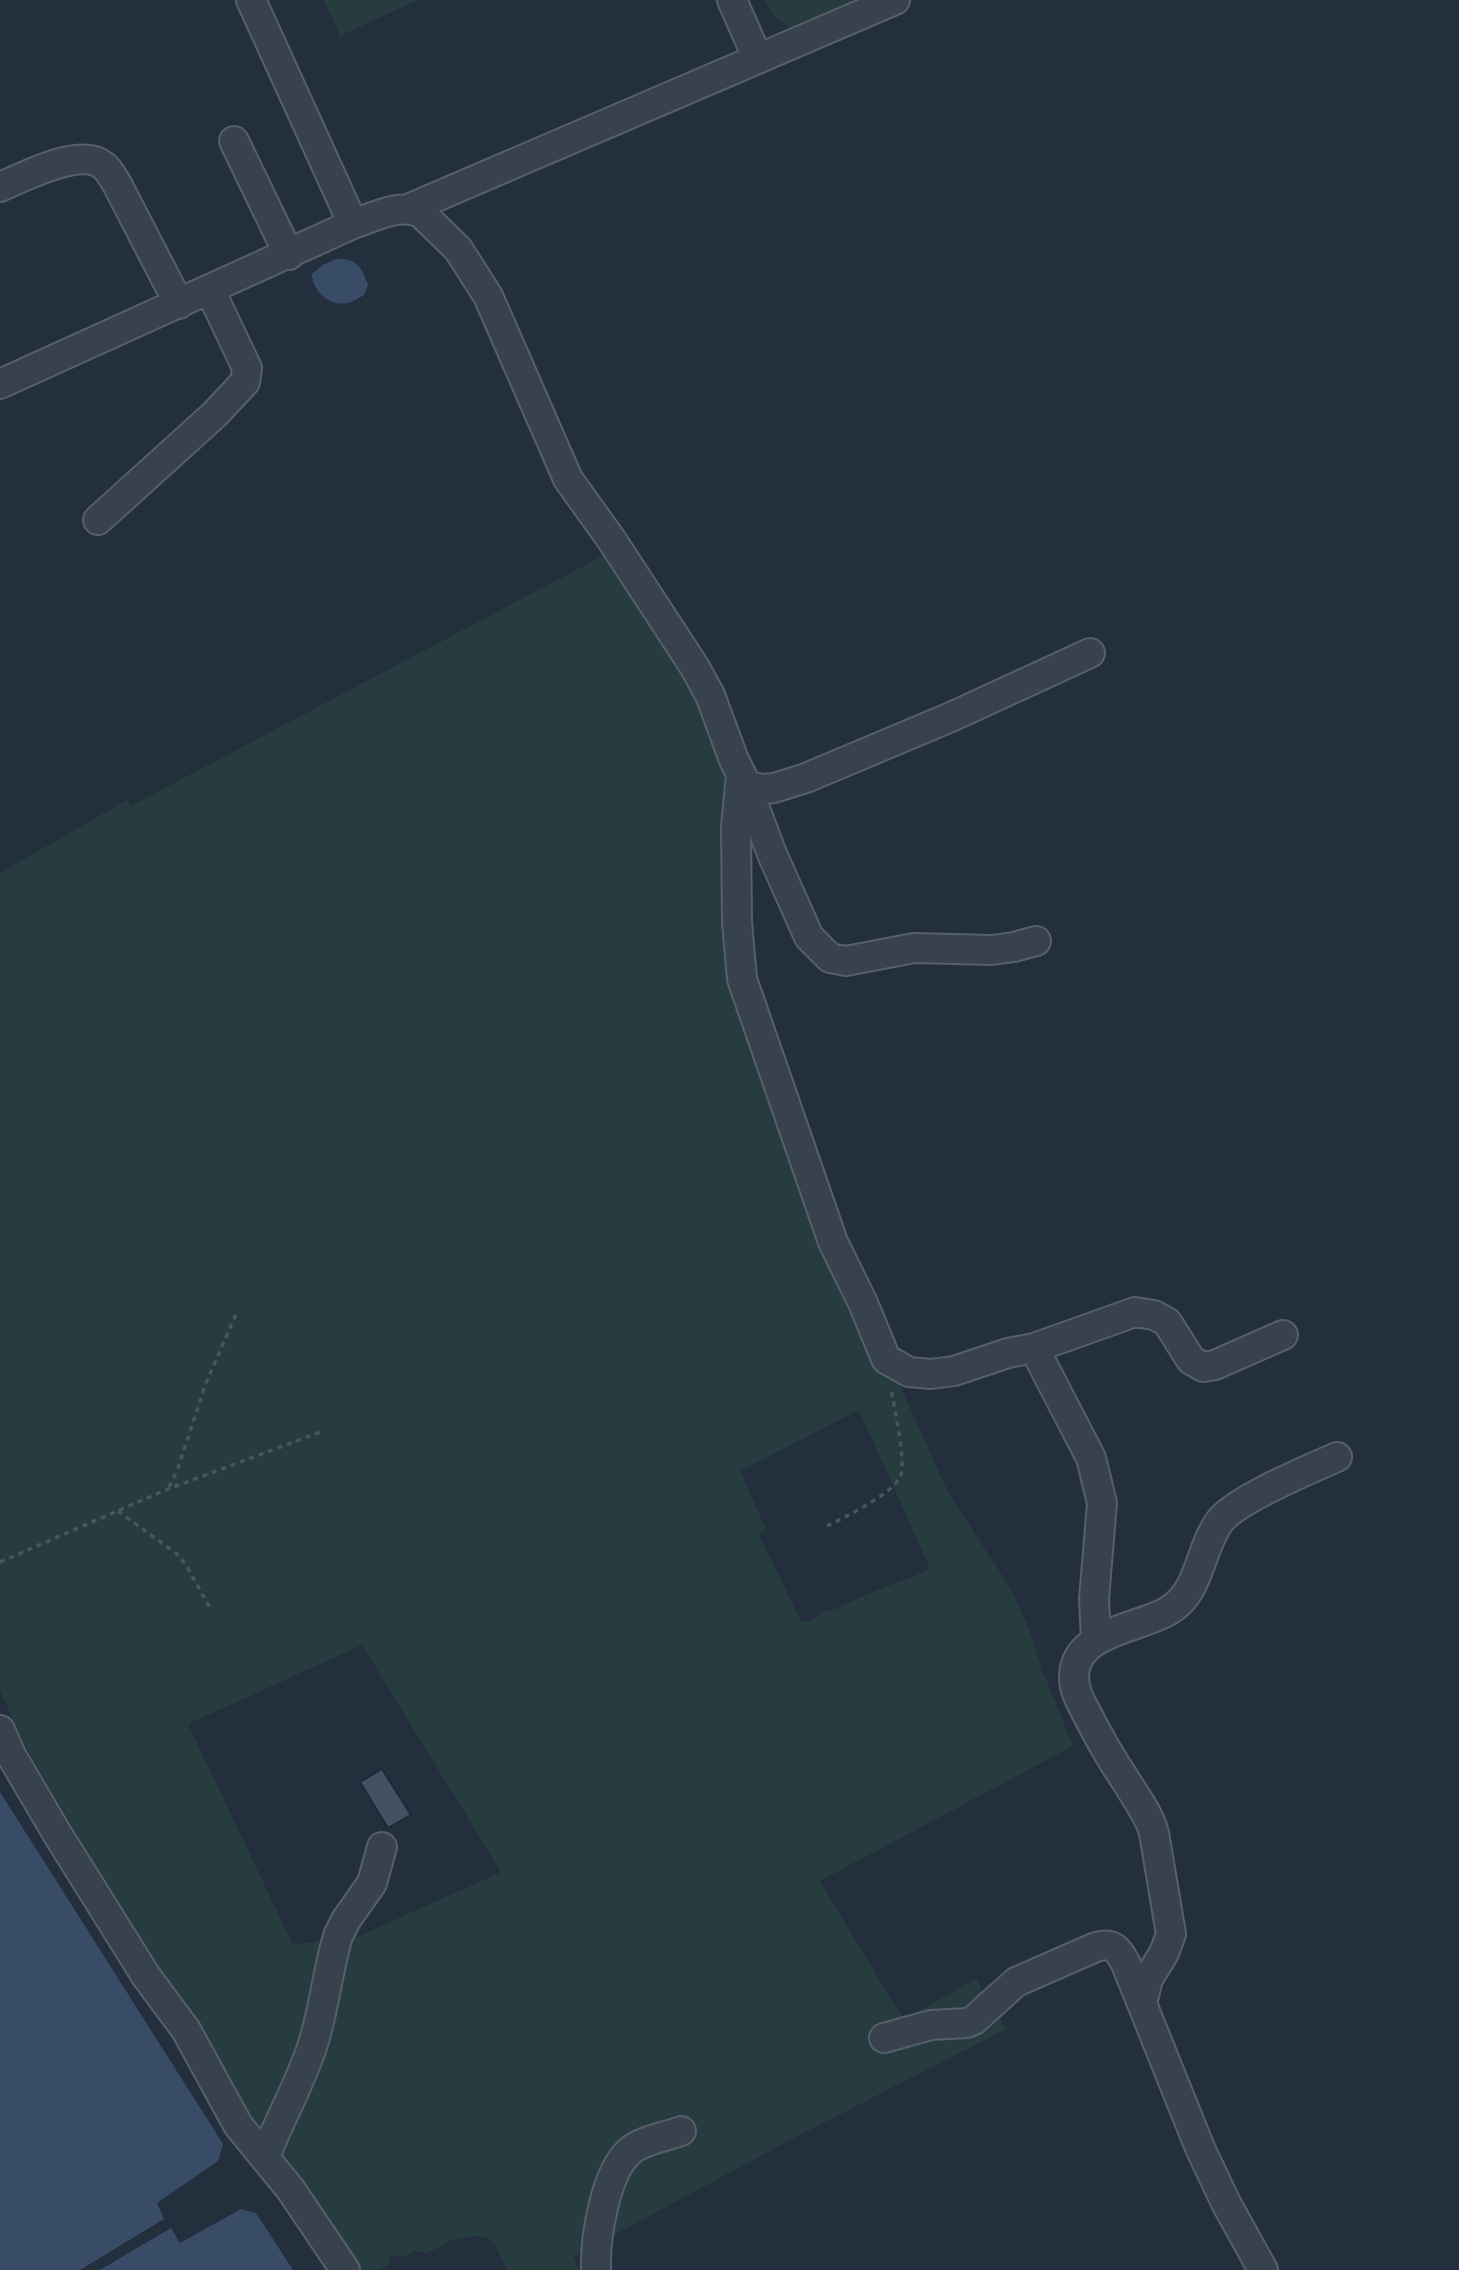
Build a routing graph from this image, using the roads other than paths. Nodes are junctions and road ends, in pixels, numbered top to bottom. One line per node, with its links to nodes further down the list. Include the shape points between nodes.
1 (251, 0): 8 (lane)
2 (732, 0): 4 (lane)
3 (895, 0): 4 (lane)
4 (758, 59): 7 (lane)
5 (234, 141): 9 (lane)
6 (0, 187): 11 (lane, via 66,160 84,159 104,166)
7 (408, 209): 8 (lane); 15 (lane, via 421,213 473,270 568,479 694,666)
8 (353, 225): 9 (lane)
9 (289, 255): 10 (lane)
10 (210, 290): 11 (lane); 13 (lane, via 247,368 245,382)
11 (179, 304): 12 (lane)
12 (0, 384)
13 (98, 520)
14 (1090, 653): 15 (lane, via 806,778 761,789)
15 (743, 778): 16 (lane, via 809,937 830,958 846,961 914,948 992,950); 18 (lane, via 736,827 742,979 832,1242 886,1359 909,1372 941,1373)
16 (1035, 941)
17 (1283, 1335): 18 (lane, via 1203,1367 1191,1360 1167,1322 1135,1312)
18 (1034, 1348): 20 (lane, via 1091,1458 1102,1503 1094,1599)
19 (1337, 1457): 20 (lane, via 1231,1510 1214,1530 1191,1589 1177,1605 1146,1622)
20 (1096, 1639): 23 (lane, via 1077,1660 1075,1689 1100,1741 1152,1824 1171,1925 1169,1942 1147,1979)
21 (0, 1730): 26 (lane, via 124,1941 209,2068 238,2125)
22 (382, 1847): 26 (lane, via 372,1883 338,1936 313,2046)
23 (1142, 2004): 24 (lane, via 1119,1951 1103,1945 1016,1982 967,2023 931,2025); 29 (lane, via 1200,2148)
24 (884, 2038)
25 (681, 2131): 28 (lane, via 635,2148 625,2157 598,2226)
26 (265, 2157): 27 (lane)
27 (345, 2270)
28 (596, 2270)
29 (1263, 2270)

